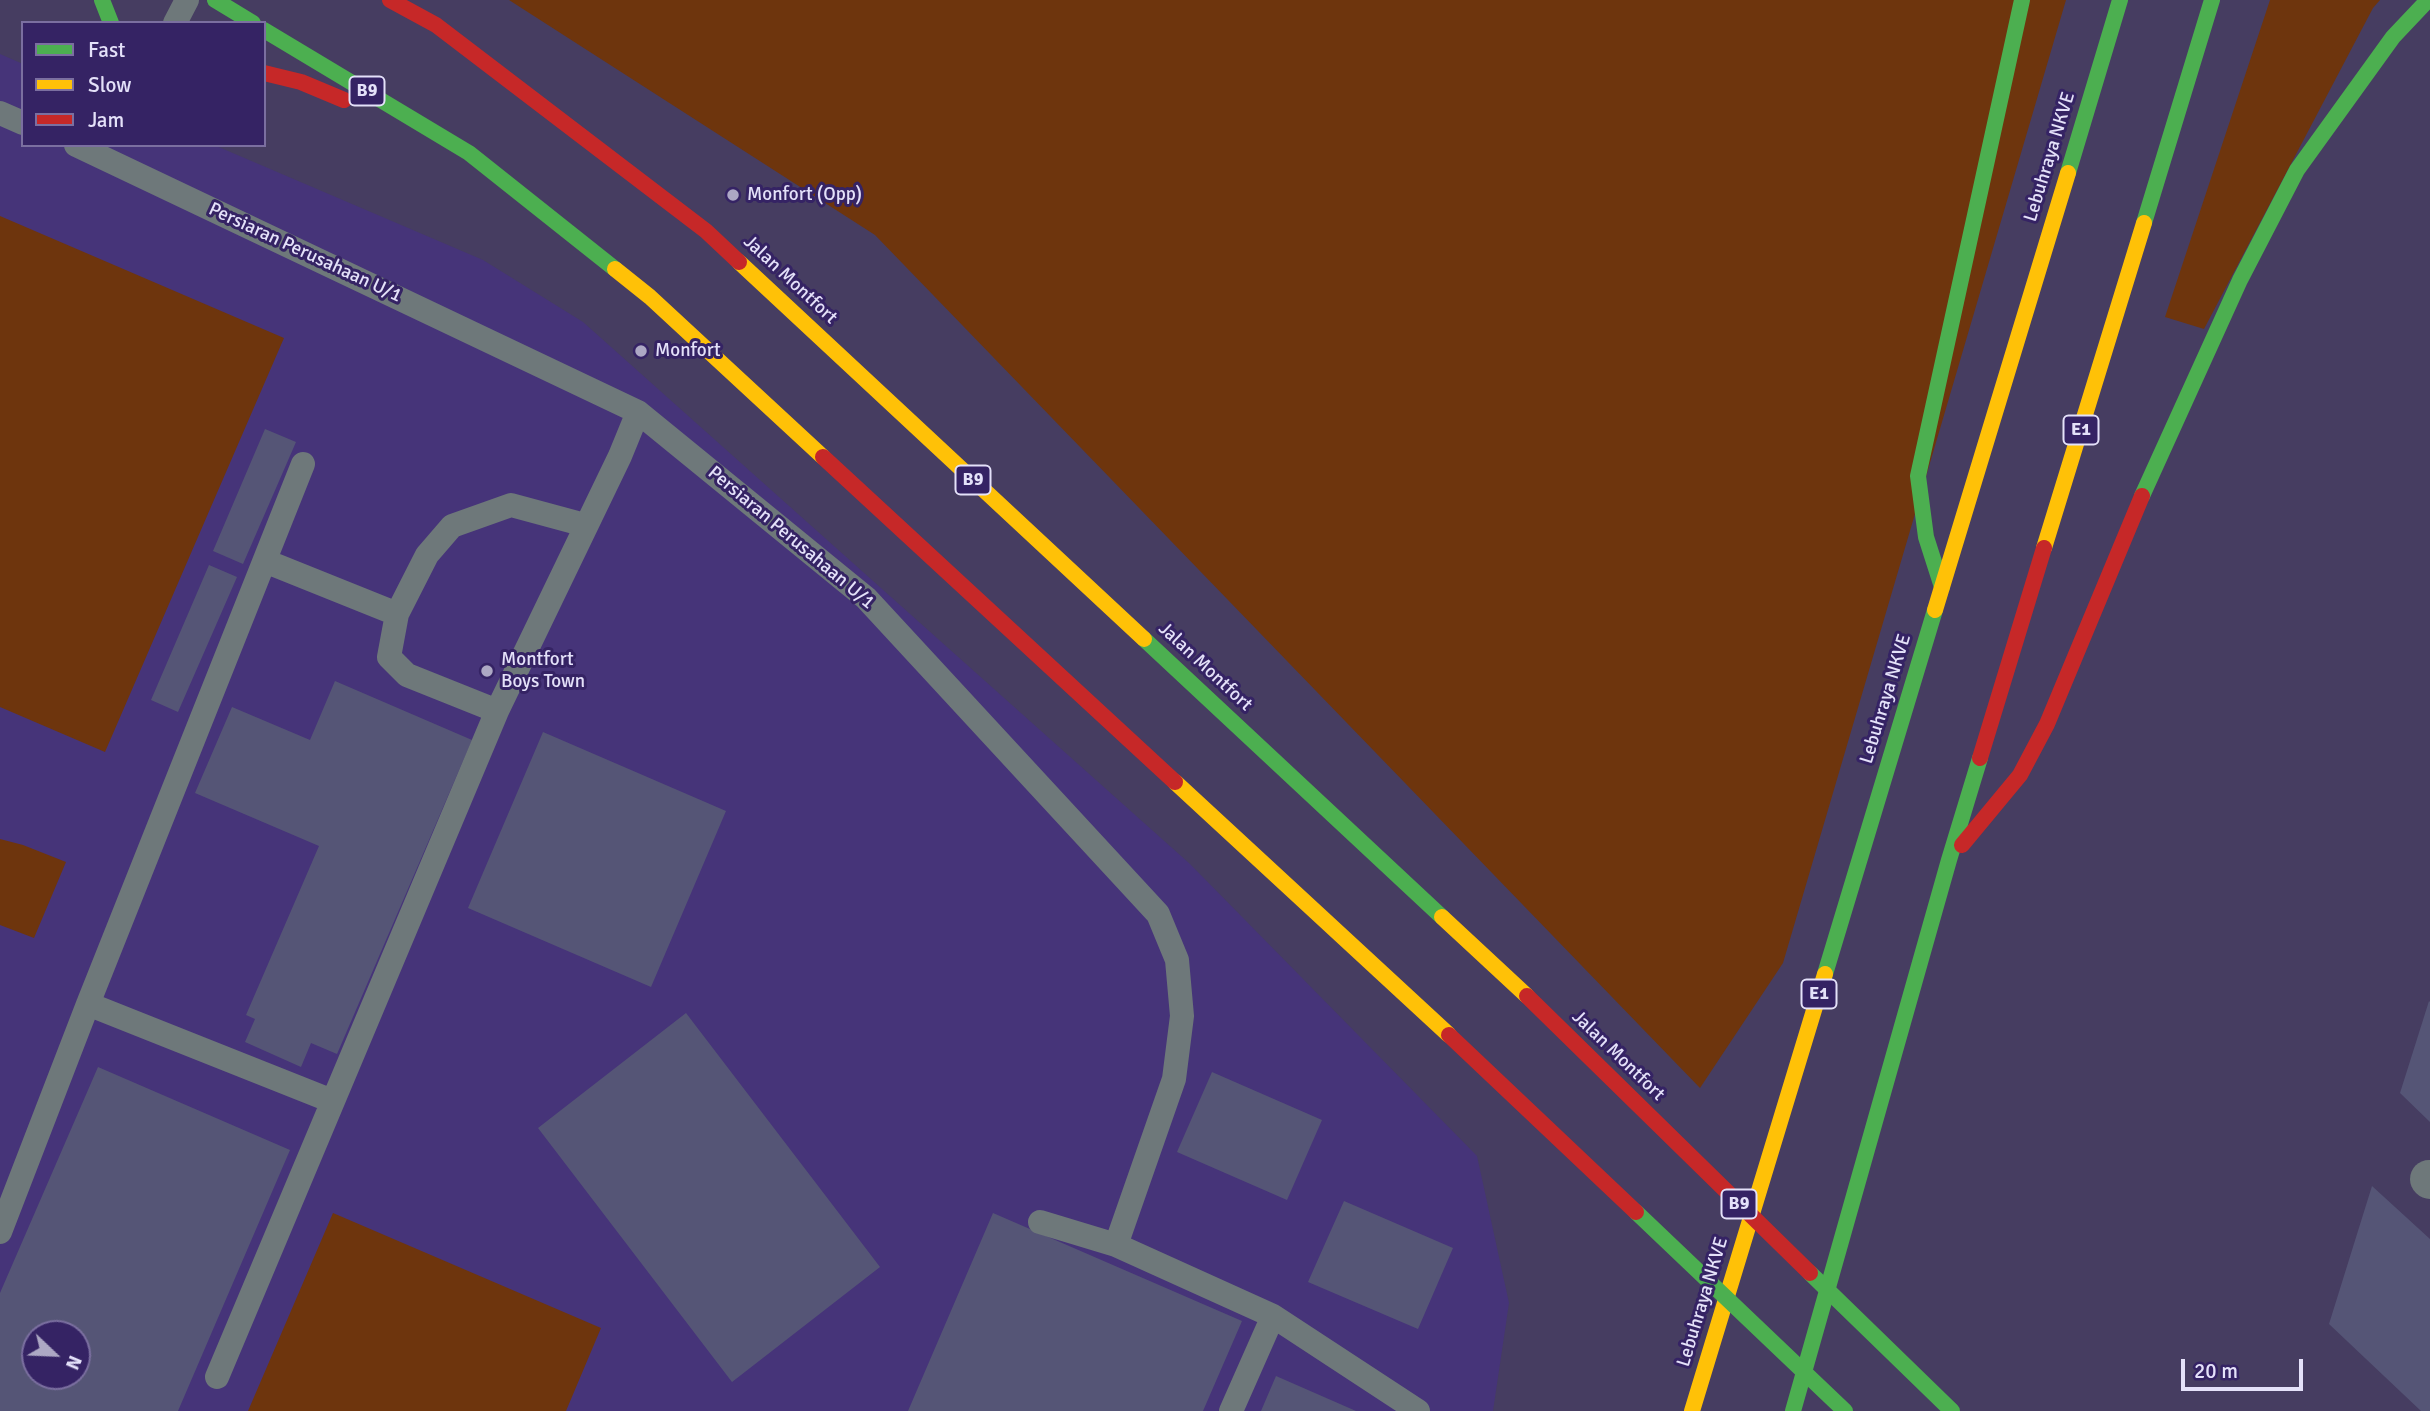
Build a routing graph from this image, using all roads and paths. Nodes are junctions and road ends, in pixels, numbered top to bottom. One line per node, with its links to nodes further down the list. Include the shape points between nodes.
1 (102, 0): 9 (main road)
2 (187, 0): 10 (lane)
3 (215, 0): 11 (main road)
4 (390, 0): 39 (main road, Jalan Montfort / B9, bridge, via 436,25 706,231 1527,996)
5 (2022, 0): 23 (main road, via 1918,476 1926,537)
6 (2120, 0): 23 (main road, Lebuhraya NKVE / E1)
7 (2212, 0): 26 (main road, E1)
8 (2428, 0): 26 (main road, via 2393,37 2297,170 2240,279 2148,482 2047,724 2020,775)
9 (110, 21)
10 (176, 21)
11 (250, 21)
12 (266, 31): 18 (main road, B9)
13 (266, 73): 18 (main road, via 301,82)
14 (0, 113): 15 (lane)
15 (21, 121)
16 (85, 147): 17 (lane, Persiaran Perusahaan U/1)
17 (108, 152): 19 (lane, Persiaran Perusahaan U/1)
18 (469, 153): 38 (main road, B9, bridge, via 649,297 1449,1035)
19 (638, 412): 21 (lane); 31 (lane, Persiaran Perusahaan U/1, via 866,598 1158,914 1177,960 1182,1016 1174,1079)
20 (303, 464): 22 (lane)
21 (585, 524): 24 (lane, via 511,505 452,526 427,555); 25 (lane)
22 (265, 561): 24 (lane); 27 (lane)
23 (1942, 587): 36 (main road, Lebuhraya NKVE / E1)
24 (397, 614): 25 (lane, via 389,657 407,675)
25 (497, 711): 28 (lane)
26 (1949, 860): 37 (main road, E1)
27 (88, 1004): 28 (lane); 30 (lane)
28 (332, 1101): 33 (lane)
29 (1040, 1222): 31 (lane)
30 (0, 1232)
31 (1116, 1245): 32 (lane)
32 (1273, 1316): 34 (lane); 35 (lane)
33 (217, 1377)
34 (1231, 1411)
35 (1418, 1411)
36 (1692, 1411)
37 (1793, 1411)
38 (1845, 1411)
39 (1952, 1411)

